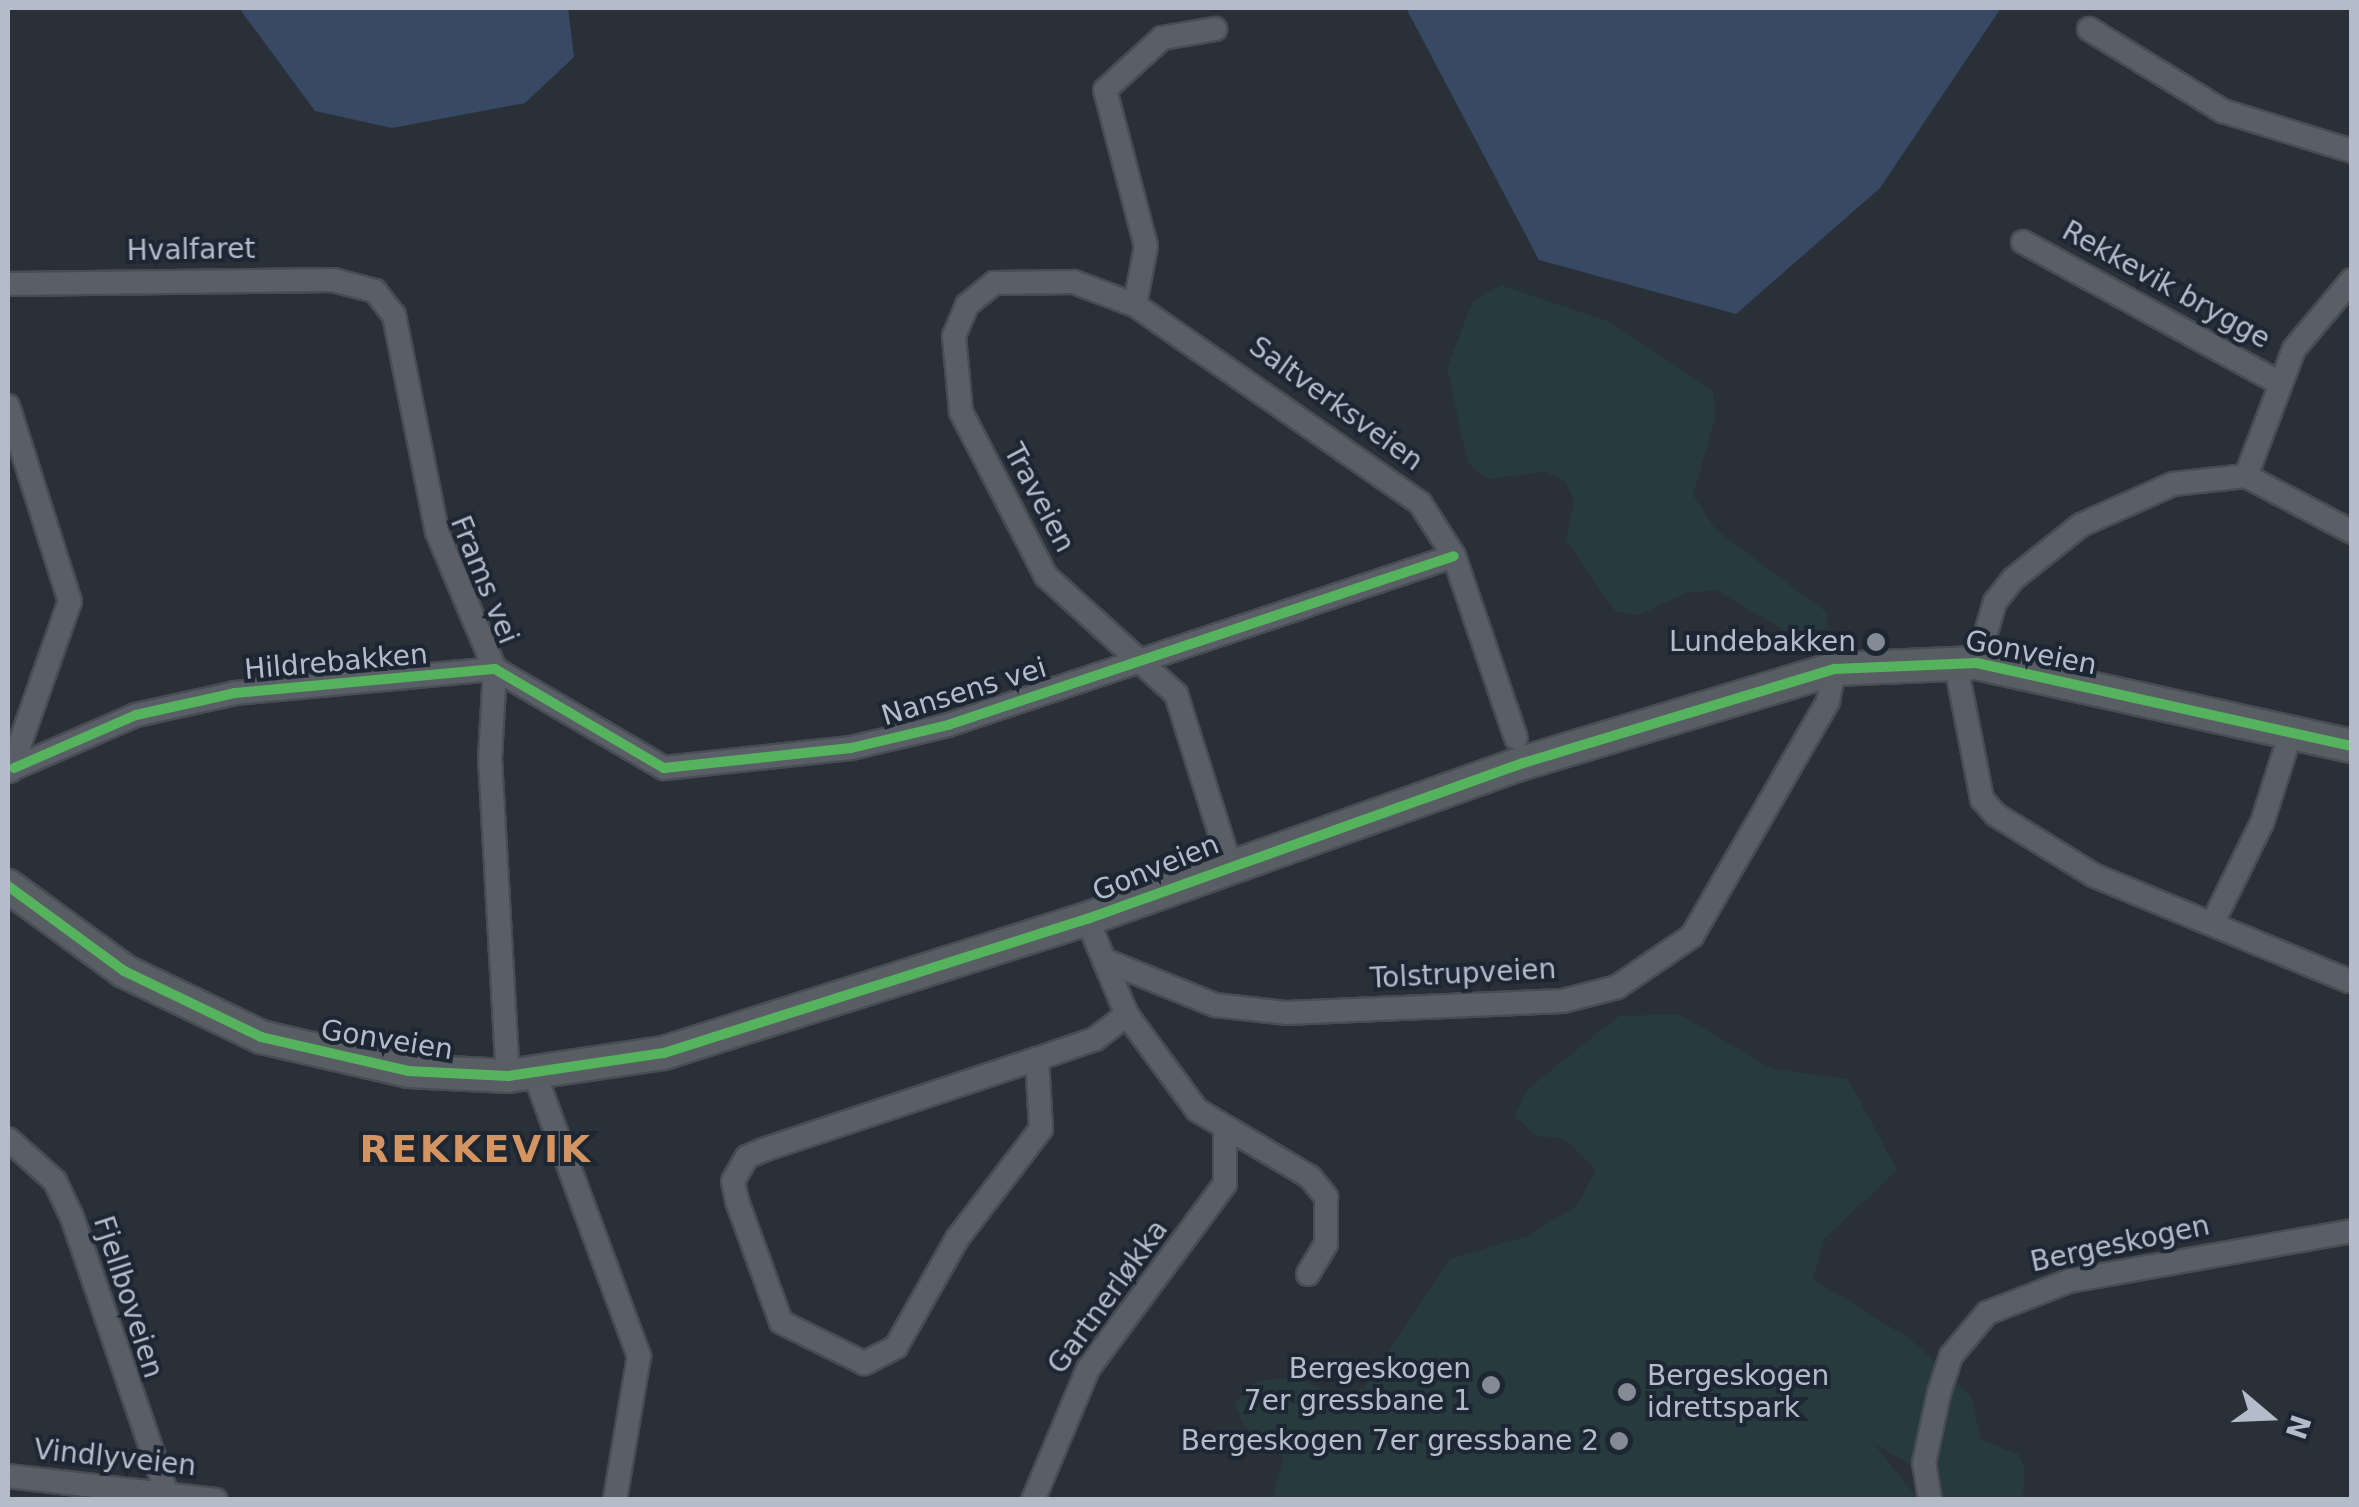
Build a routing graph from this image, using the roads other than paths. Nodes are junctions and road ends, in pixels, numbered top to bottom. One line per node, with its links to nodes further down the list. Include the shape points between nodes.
1 (2088, 29): 3 (street, via 2223,112)
2 (1214, 30): 9 (street, via 1162,38 1106,90 1146,246)
3 (2352, 150)
4 (2024, 242): 10 (street, Rekkevik brygge)
5 (2352, 280): 10 (street, Rekkevik brygge, via 2315,315)
6 (8, 284): 7 (street, Hvalfaret, via 280,278)
7 (374, 291): 18 (street, Frams vei, via 394,316 437,532)
8 (982, 291): 9 (street, Saltverksveien, via 1019,278 1074,282); 15 (street, Traveien, via 954,336 961,412 1046,576)
9 (1135, 305): 14 (street, Saltverksveien, via 1420,503)
10 (2278, 382): 12 (street, Rekkevik brygge)
11 (8, 406): 22 (street, via 70,601)
12 (2246, 476): 13 (street); 16 (street, via 2173,484 2081,526 1995,602)
13 (2352, 532)
14 (1454, 556): 15 (street, Nansens vei); 20 (street, Saltverksveien)
15 (1143, 658): 18 (street, Nansens vei, via 916,733 682,768 664,768); 23 (street, Traveien, via 1176,694)
16 (1966, 662): 17 (street, Gonveien); 19 (street, Gonveien); 26 (street, via 1982,799 1996,816 2078,868)
17 (1834, 668): 23 (street, Gonveien); 27 (street, Tolstrupveien, via 1828,701 1692,936 1616,987 1563,1001 1286,1013 1215,1005)
18 (494, 670): 22 (street, Hildrebakken, via 235,693 136,715); 31 (street, Frams vei, via 490,758)
19 (2291, 732): 21 (street, Gonveien); 26 (street, via 2262,823)
20 (1516, 738)
21 (2352, 746)
22 (11, 771)
23 (1229, 862): 25 (street, Gonveien)
24 (8, 886): 31 (street, Gonveien, via 124,971 261,1038 408,1071)
25 (1087, 919): 27 (street); 31 (street, Gonveien, via 664,1053)
26 (2214, 920): 28 (street)
27 (1104, 960): 29 (street)
28 (2349, 981)
29 (1127, 1014): 30 (street, via 1095,1039); 32 (street, via 1197,1110)
30 (1036, 1059): 30 (street, via 747,1158 734,1181 736,1201 781,1322 864,1362 896,1347 956,1240 1041,1129)
31 (522, 1075): 39 (street, via 638,1356)
32 (1226, 1133): 35 (street, via 1310,1177 1326,1197 1326,1244); 40 (street, Gartnerløkka, via 1225,1184 1074,1394)
33 (8, 1138): 37 (street, Fjellboveien, via 56,1181 72,1218)
34 (2352, 1231): 41 (street, Bergeskogen, via 2007,1300 1951,1356 1924,1463)
35 (1308, 1274)
36 (8, 1476): 37 (street, Vindlyveien)
37 (157, 1495): 38 (street, Vindlyveien)
38 (216, 1500)
39 (615, 1500)
40 (1033, 1500)
41 (1930, 1500)

